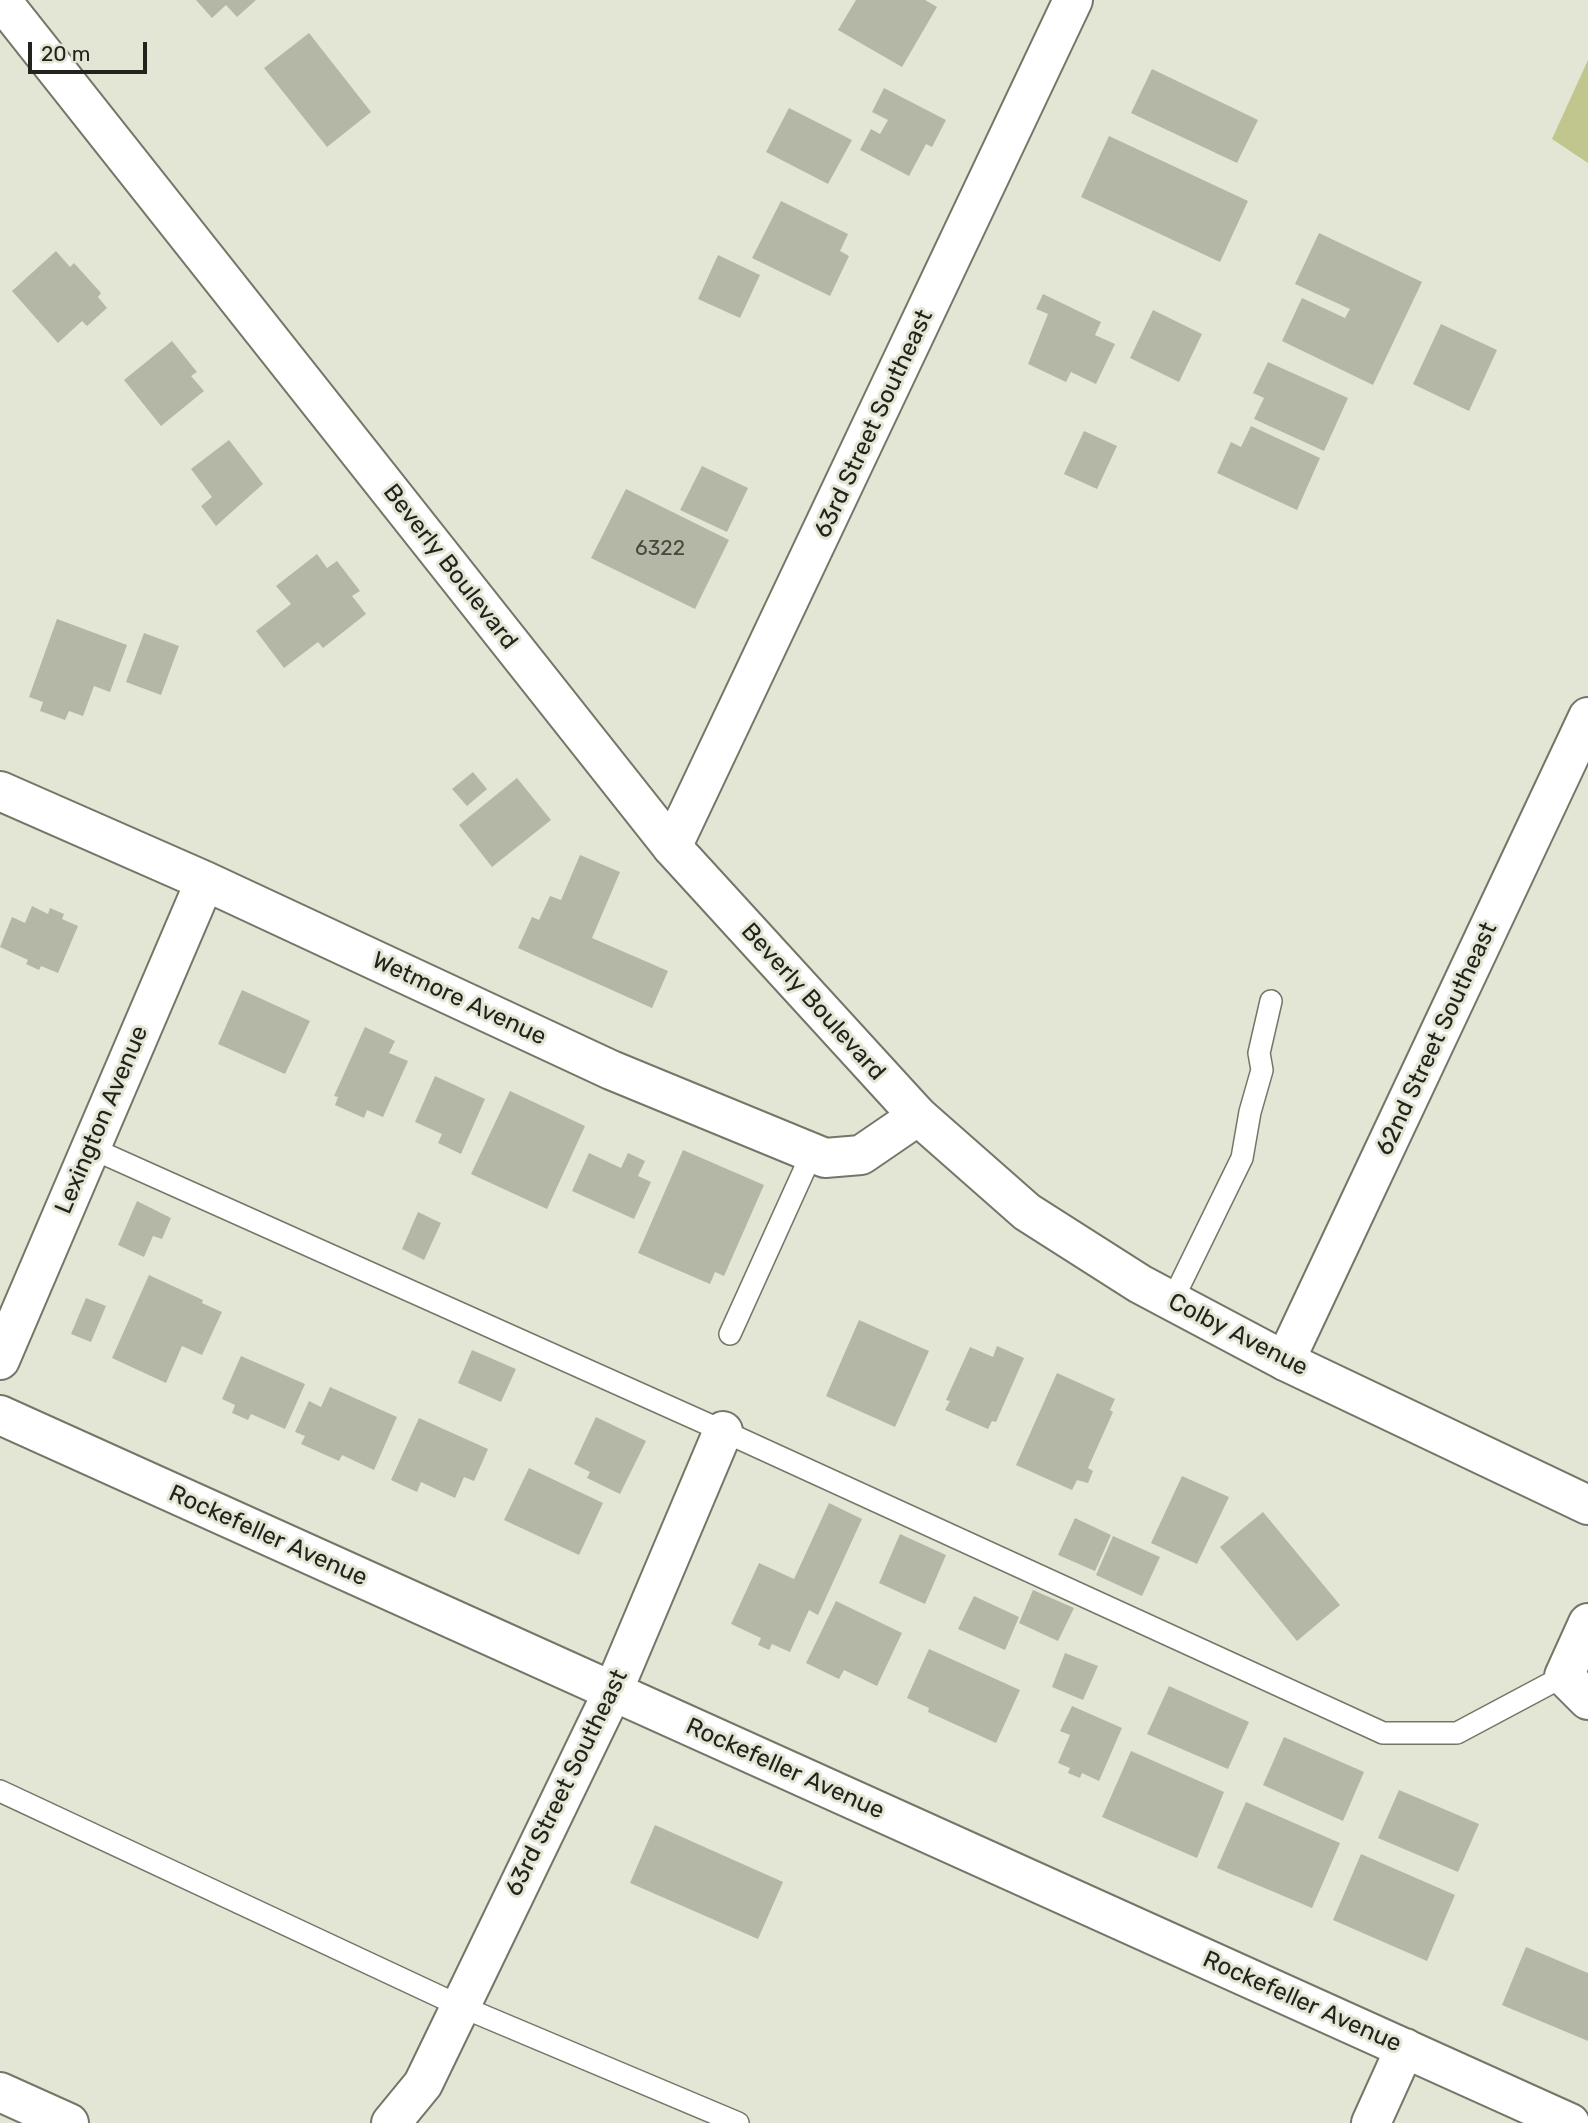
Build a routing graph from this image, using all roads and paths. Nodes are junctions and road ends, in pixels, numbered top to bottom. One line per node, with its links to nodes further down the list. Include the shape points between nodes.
1 (1, 0): 5 (street, Beverly Boulevard)
2 (1073, 0): 5 (street, 63rd Street Southeast)
3 (1588, 717): 14 (street, 62nd Street Southeast)
4 (0, 791): 6 (street, Wetmore Avenue)
5 (672, 848): 8 (street, Beverly Boulevard)
6 (205, 881): 9 (street, Lexington Avenue); 10 (street, Wetmore Avenue, via 611,1070)
7 (1271, 1001): 11 (lane, via 1259,1053 1262,1070 1242,1158)
8 (918, 1116): 10 (street, Wetmore Avenue, via 860,1155 825,1158); 11 (street, Colby Avenue, via 1027,1212)
9 (90, 1148): 13 (street, Lexington Avenue); 16 (lane)
10 (812, 1153): 12 (lane)
11 (1172, 1301): 14 (street, Colby Avenue)
12 (730, 1334)
13 (0, 1360)
14 (1285, 1361): 17 (street, Colby Avenue)
15 (0, 1415): 20 (street, Rockefeller Avenue)
16 (723, 1431): 19 (lane, via 1383,1732 1457,1733); 20 (street, 63rd Street Southeast)
17 (1588, 1505)
18 (1588, 1623): 19 (street)
19 (1576, 1688)
20 (613, 1691): 22 (street, 63rd Street Southeast); 23 (street, Rockefeller Avenue)
21 (0, 1791): 22 (lane)
22 (460, 2006): 26 (street, 63rd Street Southeast, via 423,2084); 27 (lane)
23 (1405, 2048): 28 (street); 29 (street, Rockefeller Avenue)
24 (0, 2092): 25 (street)
25 (69, 2123)
26 (391, 2123)
27 (738, 2123)
28 (1371, 2123)
29 (1570, 2123)

